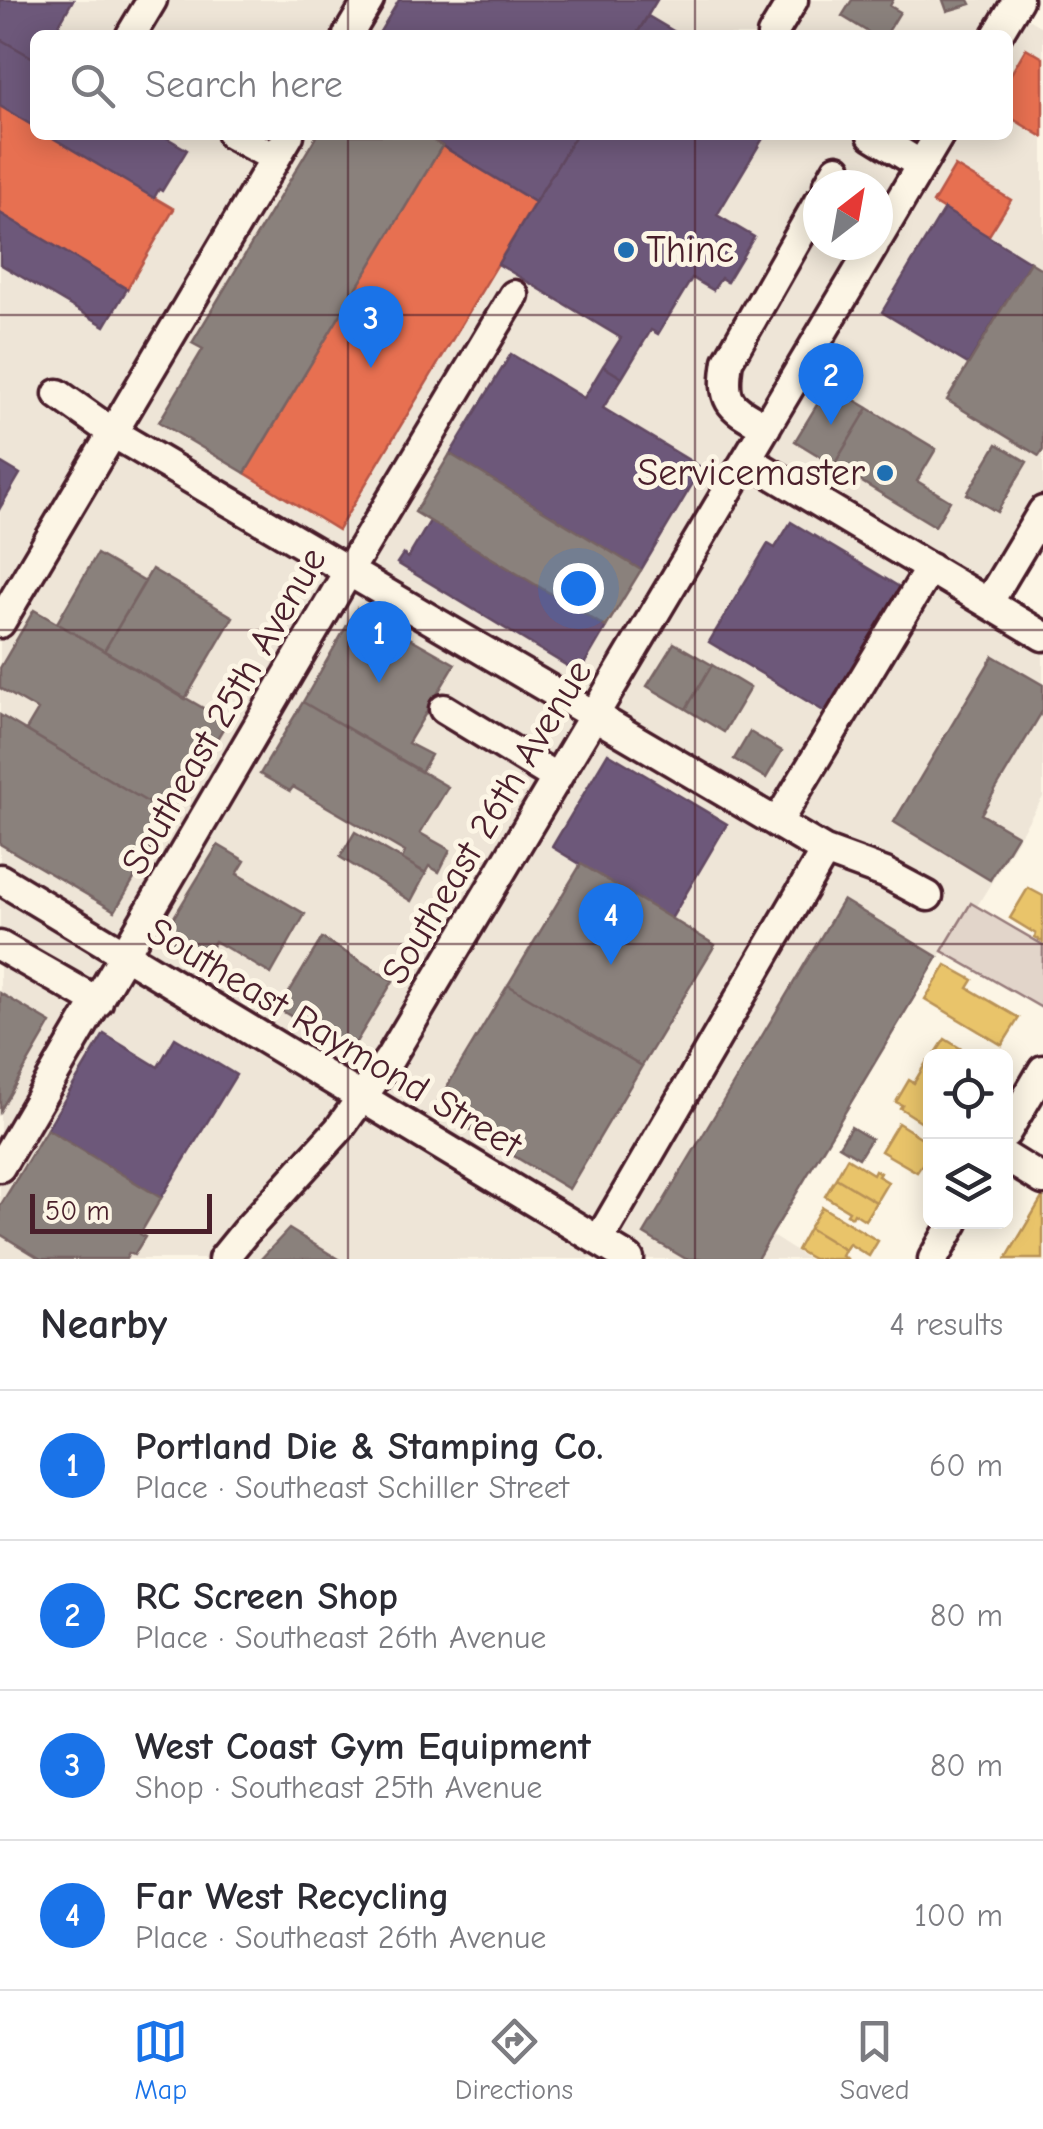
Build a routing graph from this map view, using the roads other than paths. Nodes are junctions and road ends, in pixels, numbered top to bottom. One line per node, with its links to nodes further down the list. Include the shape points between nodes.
1 (152, 0): 5 (street)
2 (368, 0): 6 (street)
3 (792, 0): 7 (street)
4 (1018, 0): 8 (street)
5 (134, 30)
6 (351, 30)
7 (775, 30)
8 (1000, 30)
9 (255, 140): 12 (street)
10 (880, 140): 13 (street)
11 (936, 140): 13 (street)
12 (282, 146): 20 (street)
13 (921, 165): 14 (street)
14 (893, 213)
15 (803, 229): 19 (street, via 728,361 724,386 733,408)
16 (865, 260): 19 (street, Southeast 26th Avenue)
17 (514, 294): 24 (street, Southeast 25th Avenue)
18 (58, 394): 20 (street)
19 (766, 428): 21 (street, Southeast 26th Avenue)
20 (112, 433): 24 (street); 26 (street)
21 (747, 458): 23 (street); 29 (street, Southeast 26th Avenue)
22 (1043, 511): 25 (street)
23 (930, 568): 25 (street); 31 (street)
24 (348, 572): 29 (street); 36 (street, Southeast 25th Avenue)
25 (988, 603): 27 (street)
26 (0, 623)
27 (1043, 636)
28 (444, 709): 30 (street)
29 (594, 716): 30 (street, Southeast 26th Avenue); 31 (street)
30 (557, 778): 39 (street, Southeast 26th Avenue)
31 (776, 822): 32 (street)
32 (825, 851): 34 (street); 45 (street)
33 (0, 879): 36 (street, Southeast Raymond Street)
34 (928, 896)
35 (0, 946): 37 (street)
36 (125, 956): 37 (street, Southeast 25th Avenue); 39 (street, Southeast Raymond Street)
37 (98, 1002): 42 (street, Southeast 25th Avenue)
38 (1043, 1070): 40 (street)
39 (362, 1099): 45 (street, Southeast Raymond Street); 46 (street, Southeast 26th Avenue)
40 (1013, 1121)
41 (1013, 1161): 43 (street)
42 (0, 1166)
43 (1043, 1180)
44 (950, 1229): 48 (street)
45 (598, 1240): 47 (street, Southeast Raymond Street)
46 (223, 1259)
47 (629, 1259)
48 (933, 1259)

